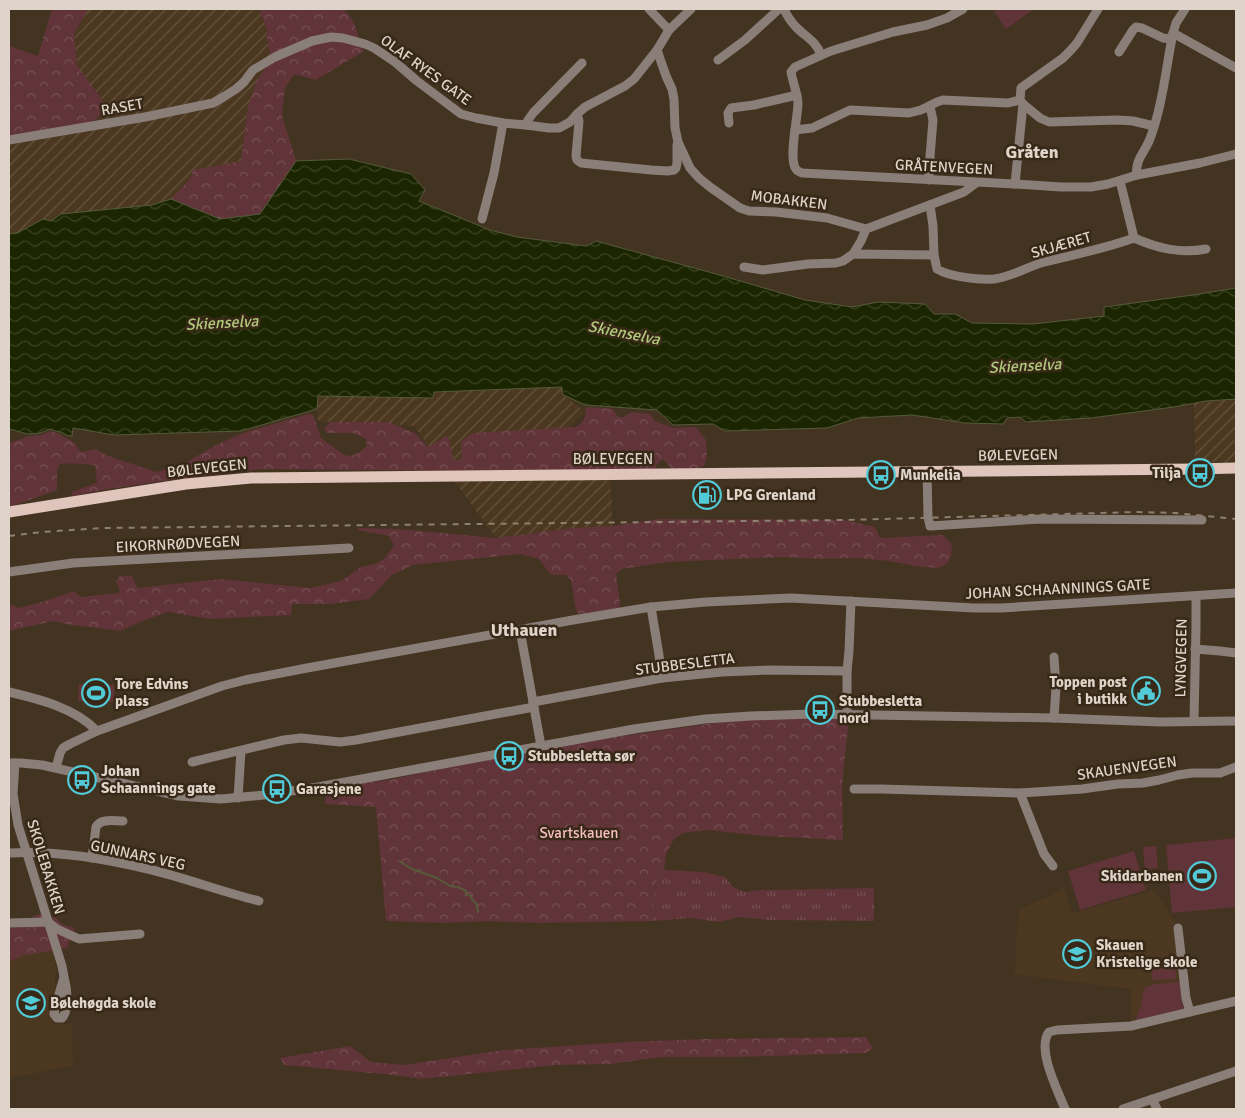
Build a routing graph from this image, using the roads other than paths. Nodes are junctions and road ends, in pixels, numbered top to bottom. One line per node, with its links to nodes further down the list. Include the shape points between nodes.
1 (650, 9): 8 (street)
2 (691, 9): 8 (street, OLAF RYES GATE)
3 (779, 9): 13 (street)
4 (784, 9): 12 (street, via 798,29 817,45)
5 (963, 9): 12 (street, via 927,26 884,35)
6 (1098, 9): 18 (street, via 1070,51 1021,88)
7 (1185, 9): 9 (street)
8 (669, 30): 10 (street, OLAF RYES GATE)
9 (1172, 36): 11 (street, via 1163,38 1136,27); 15 (street); 24 (street)
10 (657, 50): 20 (street, OLAF RYES GATE, via 634,79); 27 (street, MOBAKKEN, via 672,89)
11 (1119, 52)
12 (821, 55): 17 (street, via 792,70)
13 (718, 60)
14 (582, 63): 23 (street, via 533,113)
15 (1236, 68)
16 (236, 89): 21 (street, OLAF RYES GATE, via 253,70 282,54 322,38 343,38 379,51 461,114); 26 (street, RASET, via 203,105)
17 (797, 95): 22 (street, via 730,108); 25 (street)
18 (1021, 102): 19 (street, via 943,100); 24 (street, via 1049,122 1118,120); 33 (street)
19 (928, 107): 25 (street, via 909,113 850,110 812,128); 30 (street, via 933,120)
20 (577, 114): 23 (street, OLAF RYES GATE, via 559,128); 27 (street, MOBAKKEN, via 576,158 580,163 674,170)
21 (502, 123): 23 (street, OLAF RYES GATE); 35 (street)
22 (728, 123)
23 (526, 125)
24 (1154, 126): 29 (street, via 1137,163)
25 (794, 130): 30 (street, GRÅTENVEGEN, via 794,166 802,173)
26 (9, 140)
27 (678, 142): 36 (street, MOBAKKEN, via 690,168 699,178 740,208 827,218)
28 (1236, 154): 29 (street, GRÅTENVEGEN)
29 (1137, 175): 31 (street, GRÅTENVEGEN)
30 (929, 180): 32 (street, GRÅTENVEGEN)
31 (1120, 180): 33 (street, GRÅTENVEGEN, via 1078,187); 37 (street)
32 (976, 183): 33 (street, GRÅTENVEGEN); 34 (street, via 964,192)
33 (1015, 184)
34 (930, 205): 36 (street); 40 (street)
35 (482, 219)
36 (866, 229): 39 (street)
37 (1134, 238): 38 (street, via 1166,249); 40 (street, SKJÆRET, via 994,279 978,279 940,270)
38 (1206, 249)
39 (854, 254): 40 (street); 41 (street, via 836,263 763,270)
40 (934, 255)
41 (744, 267)
42 (1236, 468): 43 (main road, BØLEVEGEN)
43 (1221, 469): 44 (main road, BØLEVEGEN); 45 (main road, BØLEVEGEN)
44 (926, 471): 46 (main road, BØLEVEGEN, via 250,478 186,484); 47 (street, via 930,526 1041,519)
45 (1236, 472)
46 (9, 512)
47 (1202, 520)
48 (349, 548): 49 (street, EIKORNRØDVEGEN, via 73,563)
49 (9, 572)
50 (1236, 593): 51 (street, JOHAN SCHAANNINGS GATE)
51 (1196, 596): 52 (street, JOHAN SCHAANNINGS GATE, via 1001,608); 55 (street, LYNGVEGEN)
52 (851, 602): 53 (street, JOHAN SCHAANNINGS GATE, via 791,598); 58 (street)
53 (651, 607): 54 (street, JOHAN SCHAANNINGS GATE); 59 (street)
54 (520, 630): 61 (street); 66 (street, JOHAN SCHAANNINGS GATE, via 245,680)
55 (1195, 649): 56 (street); 64 (street, LYNGVEGEN)
56 (1236, 653)
57 (1054, 656): 63 (street)
58 (847, 671): 59 (street, STUBBESLETTA, via 770,670); 62 (street)
59 (662, 678): 61 (street, STUBBESLETTA)
60 (9, 692): 66 (street, via 32,697 76,715)
61 (534, 704): 67 (street); 68 (street, STUBBESLETTA, via 356,740 340,742 301,738)
62 (847, 714): 63 (street); 67 (street, via 705,719)
63 (1054, 718): 64 (street)
64 (1194, 721): 65 (street)
65 (1236, 721)
66 (97, 731): 72 (street, JOHAN SCHAANNINGS GATE, via 64,748)
67 (541, 746): 75 (street, via 335,784)
68 (241, 751): 69 (street, STUBBESLETTA); 75 (street)
69 (192, 762)
70 (12, 763): 72 (street); 78 (street, SKOLEBAKKEN, via 16,814)
71 (1236, 767): 74 (street, SKAUENVEGEN, via 1220,773 1192,773 1144,783)
72 (56, 768): 75 (street, via 179,796)
73 (854, 789): 74 (street, SKAUENVEGEN)
74 (1020, 793): 80 (street, via 1044,854)
75 (238, 798)
76 (123, 821): 79 (street, via 97,824)
77 (9, 852): 78 (street, GUNNARS VEG)
78 (26, 852): 79 (street, GUNNARS VEG); 82 (street, SKOLEBAKKEN)
79 (92, 858): 81 (street, GUNNARS VEG, via 152,870)
80 (1053, 866)
81 (259, 901)
82 (48, 922): 83 (street); 85 (street, via 80,939); 86 (street, SKOLEBAKKEN)
83 (9, 923)
84 (1178, 928): 88 (street)
85 (140, 934)
86 (64, 977)
87 (1236, 1001): 88 (street)
88 (1190, 1012): 91 (street, via 1131,1026 1048,1032 1044,1052)
89 (1236, 1071): 90 (street)
90 (1152, 1099): 92 (street); 93 (street)
91 (1066, 1109)
92 (1123, 1109)
93 (1157, 1109)

